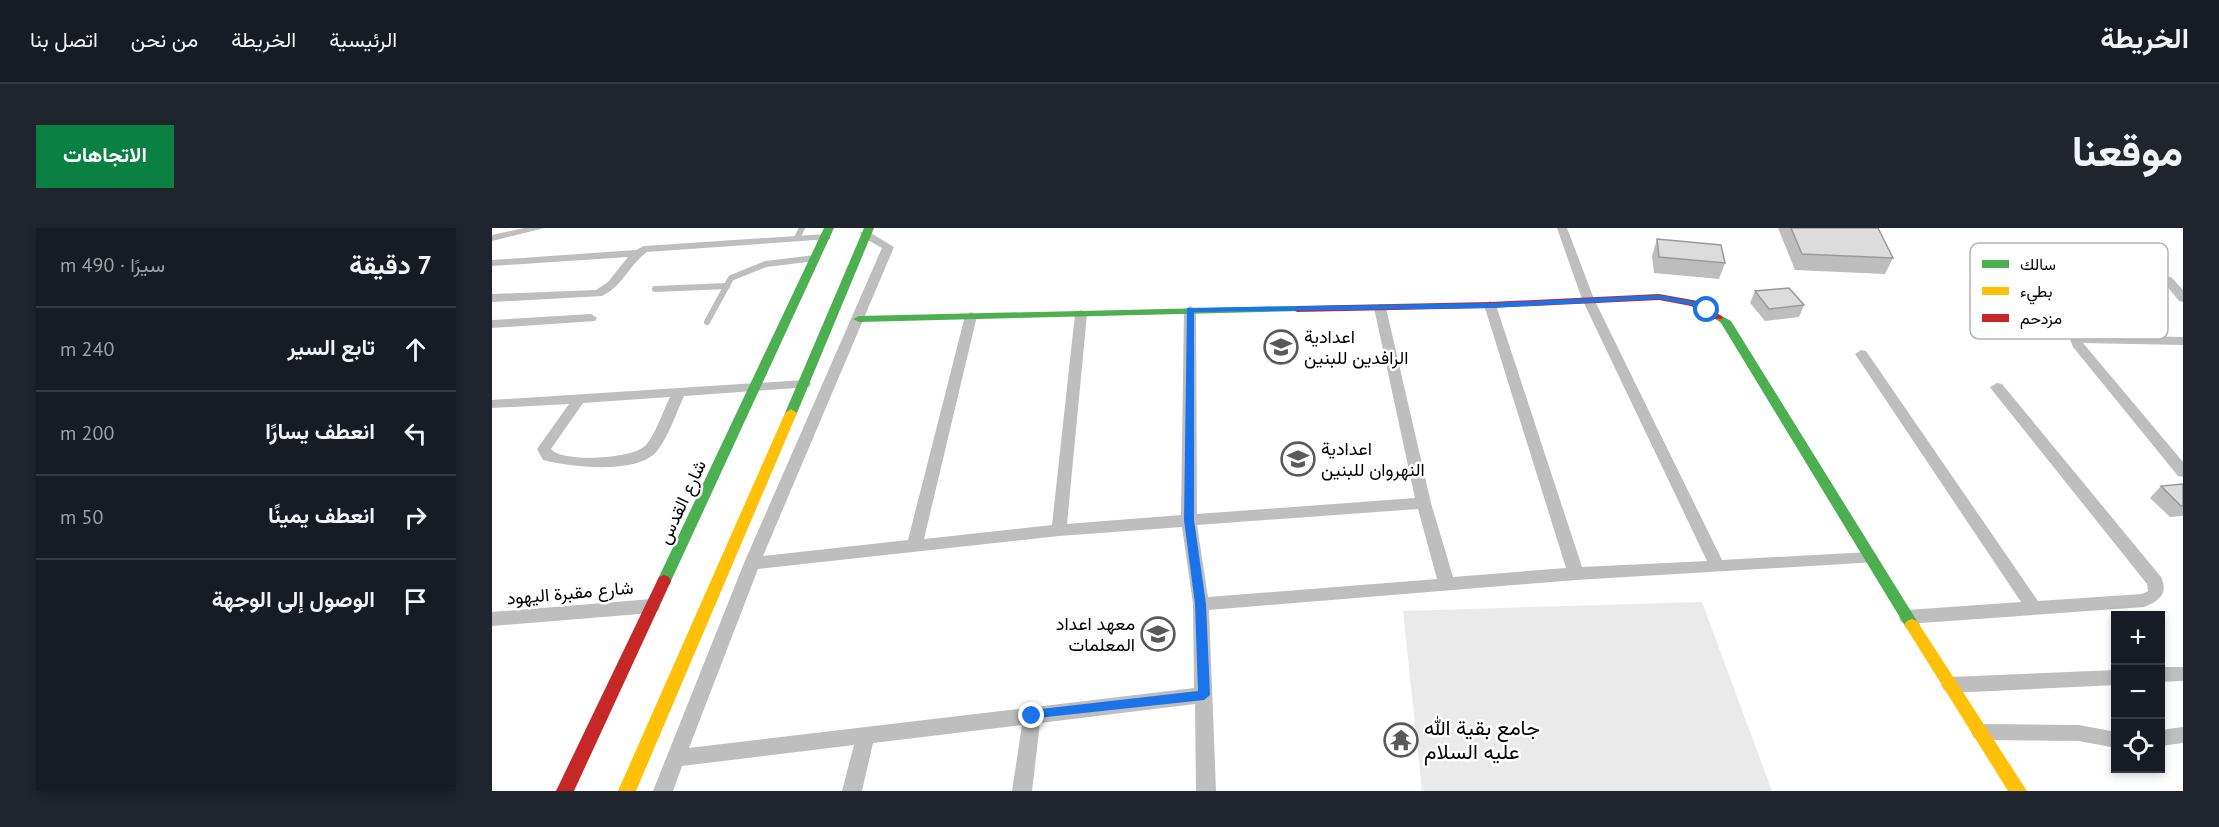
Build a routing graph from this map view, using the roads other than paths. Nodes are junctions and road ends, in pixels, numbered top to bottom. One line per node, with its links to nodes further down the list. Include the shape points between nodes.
1 (540, 228): 6 (street)
2 (1562, 228): 15 (street)
3 (867, 231): 22 (street, via 888,247); 27 (street)
4 (828, 232): 5 (street); 8 (street, شارع القدس)
5 (799, 233): 7 (street, via 653,247)
6 (492, 238)
7 (636, 253): 9 (street); 13 (street, via 608,290)
8 (816, 258): 11 (lane, via 745,270 731,278); 29 (street, شارع القدس)
9 (492, 263)
10 (2168, 280): 14 (street)
11 (727, 286): 12 (lane); 23 (lane)
12 (655, 289)
13 (492, 298)
14 (2183, 298)
15 (1588, 299): 16 (street); 38 (street, via 1659,297 1694,303 1725,321); 40 (street)
16 (1490, 305): 17 (street); 41 (street)
17 (1380, 308): 18 (street); 34 (street)
18 (1190, 310): 19 (street); 35 (street)
19 (1081, 314): 20 (street); 36 (street)
20 (971, 316): 22 (street); 37 (street)
21 (591, 318): 24 (street)
22 (859, 319): 39 (street)
23 (707, 322)
24 (492, 324)
25 (2183, 341): 33 (street, via 2076,339)
26 (1861, 354): 45 (street)
27 (804, 384): 29 (street); 61 (street)
28 (1997, 387): 45 (street, via 2155,582 2156,594 2144,600)
29 (756, 388): 30 (street); 44 (street, شارع القدس)
30 (679, 393): 31 (street); 31 (street, via 645,454 621,460 561,461 548,456 544,449)
31 (579, 399): 32 (street)
32 (492, 404)
33 (2183, 472)
34 (1424, 503): 35 (street); 42 (street)
35 (1189, 520): 36 (street); 43 (street)
36 (1059, 530): 37 (street)
37 (914, 547): 39 (street)
38 (1870, 558): 40 (street); 46 (street)
39 (752, 563): 59 (street)
40 (1718, 567): 41 (street)
41 (1576, 574): 42 (street)
42 (1447, 585): 43 (street)
43 (1201, 604): 52 (street)
44 (652, 606): 47 (street, شارع مقبرة اليهود); 60 (street, شارع القدس)
45 (2034, 608): 46 (street)
46 (1907, 617): 51 (street)
47 (492, 619)
48 (2183, 674): 49 (street)
49 (2165, 675)
50 (2111, 677): 51 (street)
51 (1950, 684): 54 (street)
52 (1204, 695): 53 (street); 65 (street)
53 (1032, 716): 55 (street); 64 (street)
54 (1980, 732): 58 (street, via 2079,733); 66 (street)
55 (866, 735): 59 (street); 63 (street)
56 (2183, 735): 57 (street)
57 (2165, 737)
58 (2111, 739)
59 (676, 758): 62 (street)
60 (565, 791)
61 (627, 791)
62 (663, 791)
63 (852, 791)
64 (1022, 791)
65 (1206, 791)
66 (2018, 791)

